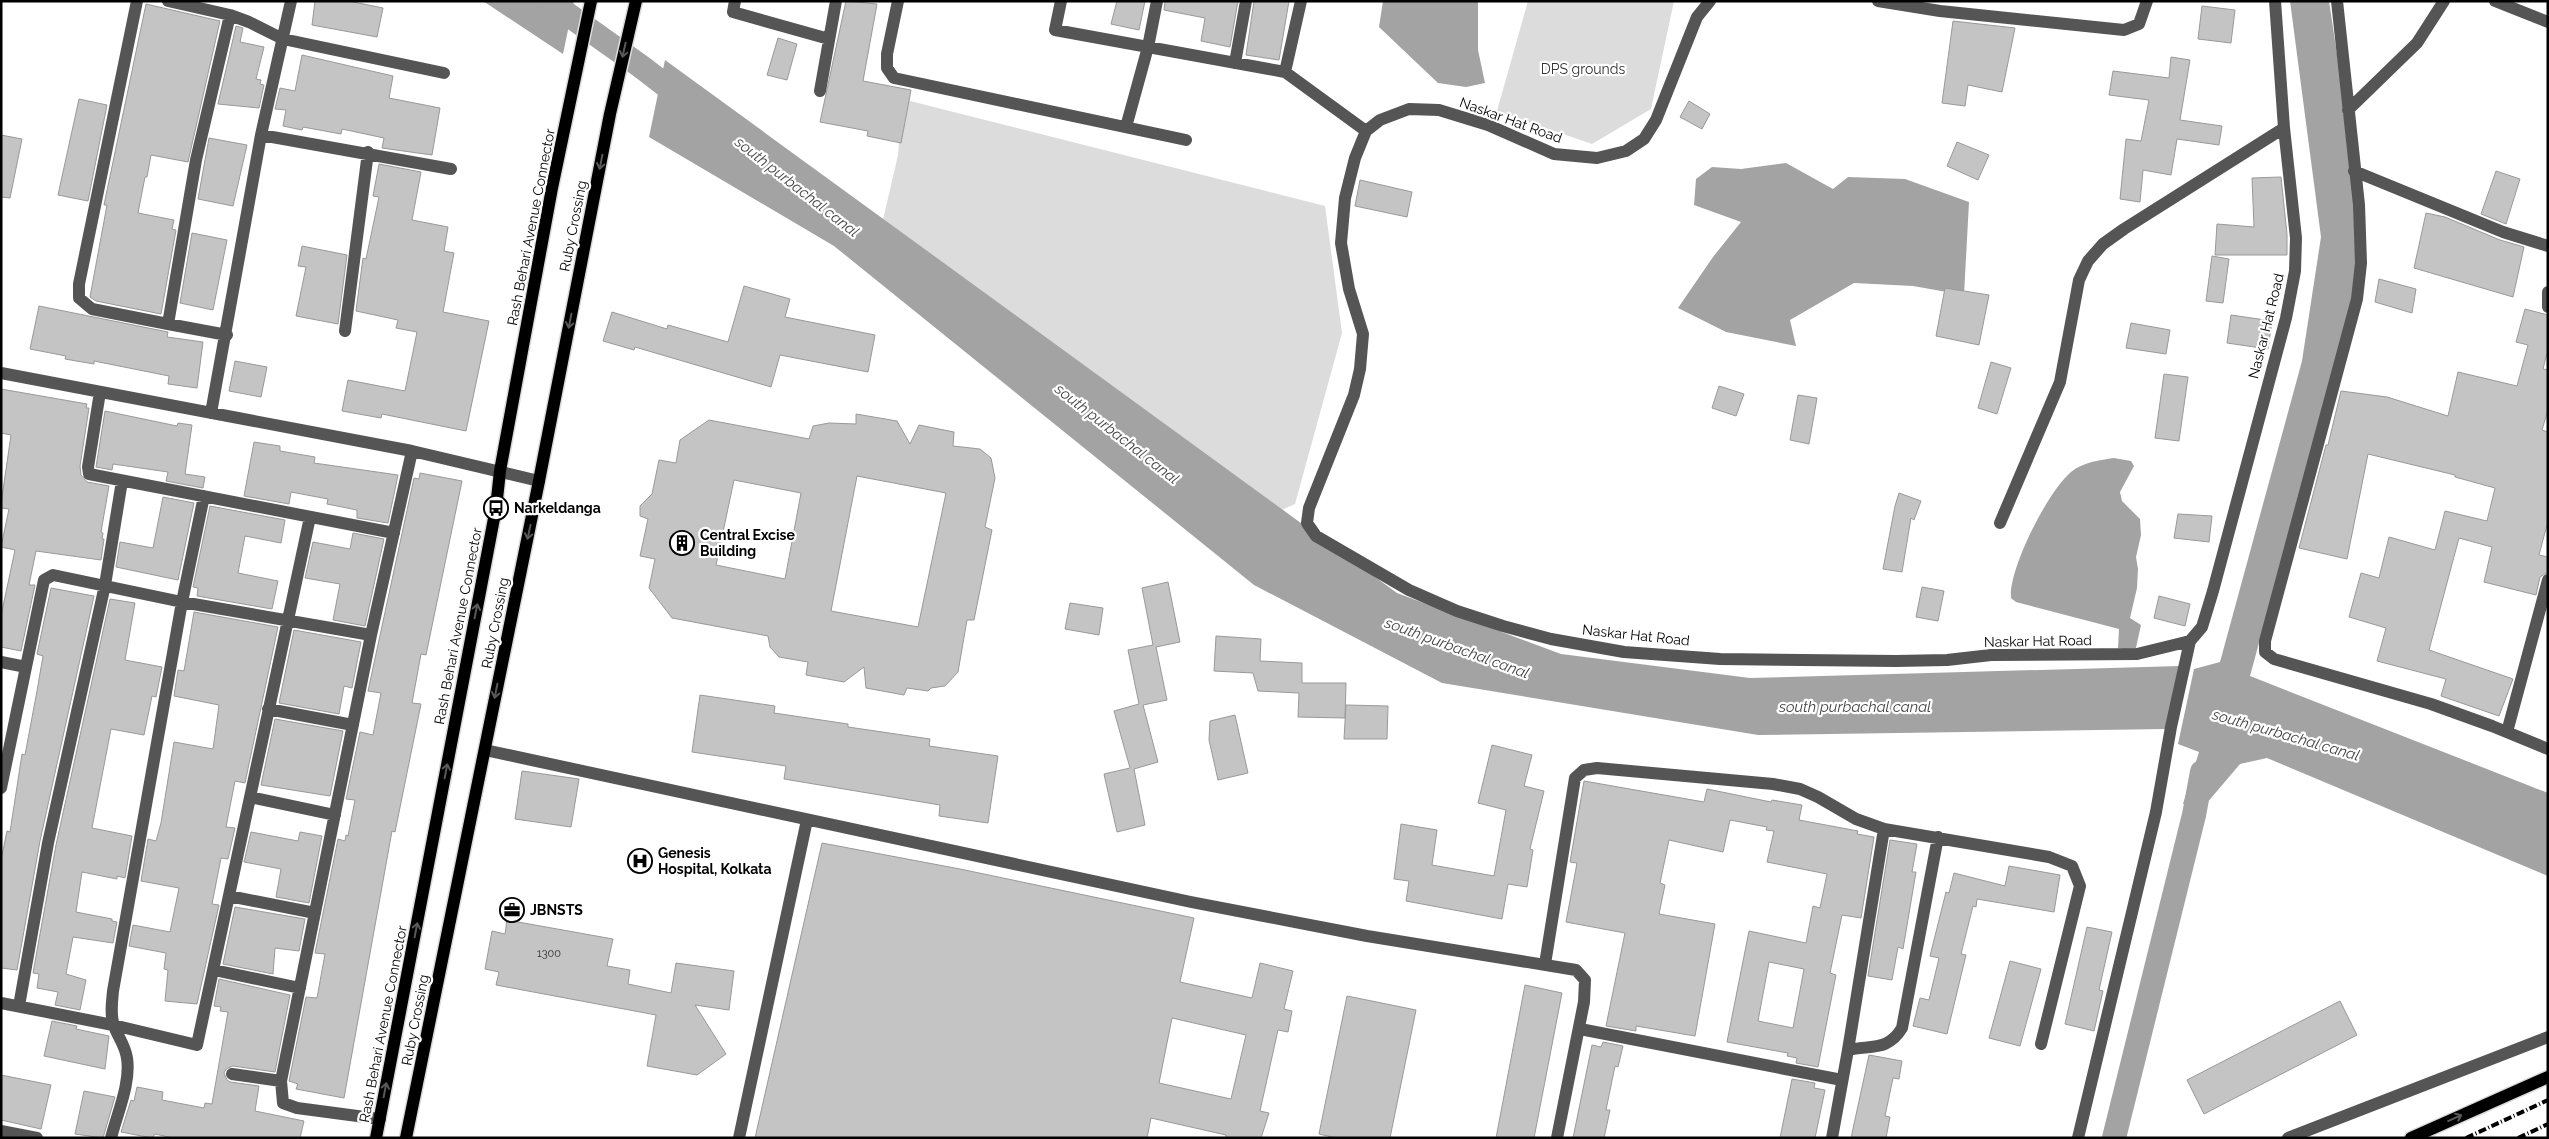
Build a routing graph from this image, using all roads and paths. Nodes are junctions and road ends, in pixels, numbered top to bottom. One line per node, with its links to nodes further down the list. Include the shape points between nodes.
1 (137, 1): 41 (street, via 78,284 79,298 92,309)
2 (168, 1): 20 (street)
3 (291, 1): 23 (street)
4 (591, 1): 48 (main road, Rash Behari Avenue Connector, via 552,188)
5 (736, 1): 22 (street, via 734,12)
6 (836, 1): 22 (street)
7 (898, 1): 30 (street, via 887,54 887,68 894,78)
8 (1061, 1): 24 (street, via 1055,30)
9 (1157, 1): 24 (street)
10 (1246, 1): 25 (street)
11 (1301, 1): 26 (street)
12 (1710, 1): 32 (street, Naskar Hat Road, via 1697,17 1656,120 1644,140 1626,151 1597,158 1554,154 1488,125 1439,110 1408,110 1380,120)
13 (1878, 1): 14 (street, via 1940,11 2124,30 2139,24)
14 (2146, 1)
15 (2275, 1): 31 (street, Naskar Hat Road)
16 (2337, 1): 29 (street)
17 (2444, 1): 29 (street, via 2417,43)
18 (2495, 1): 21 (street)
19 (636, 2): 50 (main road, Ruby Crossing, one-way to 50, via 610,114)
20 (230, 15): 23 (street); 41 (street, via 196,160)
21 (2548, 22)
22 (829, 39): 28 (street)
23 (283, 40): 27 (street); 33 (street)
24 (1148, 47): 25 (street); 30 (street)
25 (1235, 63): 26 (street)
26 (1285, 72): 32 (street)
27 (444, 73)
28 (820, 90)
29 (2348, 110): 37 (street)
30 (1126, 127): 34 (street)
31 (2284, 128): 53 (street, via 2124,228 2088,261 2079,280 2060,382); 60 (street, Naskar Hat Road, via 2296,238 2295,271 2286,318 2215,582 2202,627)
32 (1366, 131): 60 (street, Naskar Hat Road, via 1345,198 1341,243 1349,289 1362,334 1360,369 1354,395 1309,508 1308,524 1316,536 1409,590 1457,611 1551,640 1624,652 1896,662 1991,655 2137,654)
33 (261, 136): 35 (street); 43 (street)
34 (1186, 140)
35 (368, 152): 36 (street); 42 (street)
36 (451, 168)
37 (2354, 171): 38 (street, via 2503,232); 65 (street, via 2361,236 2357,299 2265,642 2266,652 2274,660 2431,704)
38 (2548, 246)
39 (2548, 292): 40 (street)
40 (2548, 307)
41 (168, 324): 43 (street)
42 (345, 331)
43 (227, 335): 46 (street)
44 (1, 373): 45 (street)
45 (100, 392): 46 (street); 49 (street, via 89,474)
46 (212, 413): 47 (street)
47 (412, 451): 48 (street); 54 (street)
48 (500, 471): 50 (street); 91 (main road, Rash Behari Avenue Connector, one-way to 48, via 496,508)
49 (122, 480): 51 (street); 55 (street)
50 (539, 480): 68 (main road, Ruby Crossing, one-way to 68)
51 (204, 496): 52 (street); 57 (street)
52 (310, 517): 54 (street); 58 (street)
53 (2000, 523)
54 (394, 533): 59 (street)
55 (105, 585): 57 (street); 62 (street, via 53,575 44,580); 81 (street, via 48,843)
56 (2547, 588): 65 (street)
57 (182, 602): 58 (street); 82 (street, via 113,991)
58 (287, 621): 59 (street); 63 (street)
59 (371, 635): 64 (street)
60 (2190, 641): 100 (street, via 2156,812)
61 (1, 662): 62 (street)
62 (26, 668): 66 (street)
63 (268, 709): 64 (street); 70 (street)
64 (353, 725): 71 (street)
65 (2507, 732): 67 (street)
66 (5, 744): 69 (street)
67 (2548, 749)
68 (485, 750): 72 (street); 96 (main road, Ruby Crossing)
69 (1, 788)
70 (250, 797): 71 (street); 75 (street)
71 (335, 815): 76 (street)
72 (807, 820): 77 (street, via 1191,902 1367,936); 97 (street)
73 (1884, 829): 74 (street); 77 (street, via 1856,819 1800,789 1669,774 1598,768 1584,770 1575,778); 86 (street)
74 (1938, 837): 85 (street, via 2049,856 2072,866 2080,886); 86 (street, via 1902,1028 1896,1038 1883,1046)
75 (229, 896): 76 (street); 78 (street)
76 (315, 913): 79 (street)
77 (1545, 964): 83 (street, via 1576,970 1585,980)
78 (214, 970): 79 (street); 82 (street, via 197,1045)
79 (300, 988): 90 (street)
80 (1, 1002): 81 (street)
81 (19, 1006): 82 (street)
82 (113, 1024): 94 (street, via 124,1044 127,1060 124,1088)
83 (1580, 1029): 89 (street); 98 (street)
84 (2548, 1037): 101 (street)
85 (2041, 1044)
86 (1848, 1050): 89 (street)
87 (232, 1074): 90 (street)
88 (2548, 1077): 102 (main road, one-way to 88)
89 (1842, 1080): 99 (street)
90 (281, 1081): 91 (street, via 283,1103 297,1108)
91 (380, 1119): 95 (main road, Rash Behari Avenue Connector)
92 (1, 1131): 93 (street)
93 (37, 1138)
94 (111, 1138)
95 (376, 1138)
96 (406, 1138)
97 (739, 1138)
98 (1556, 1138)
99 (1832, 1138)
100 (2078, 1138)
101 (2288, 1138)
102 (2411, 1138)

